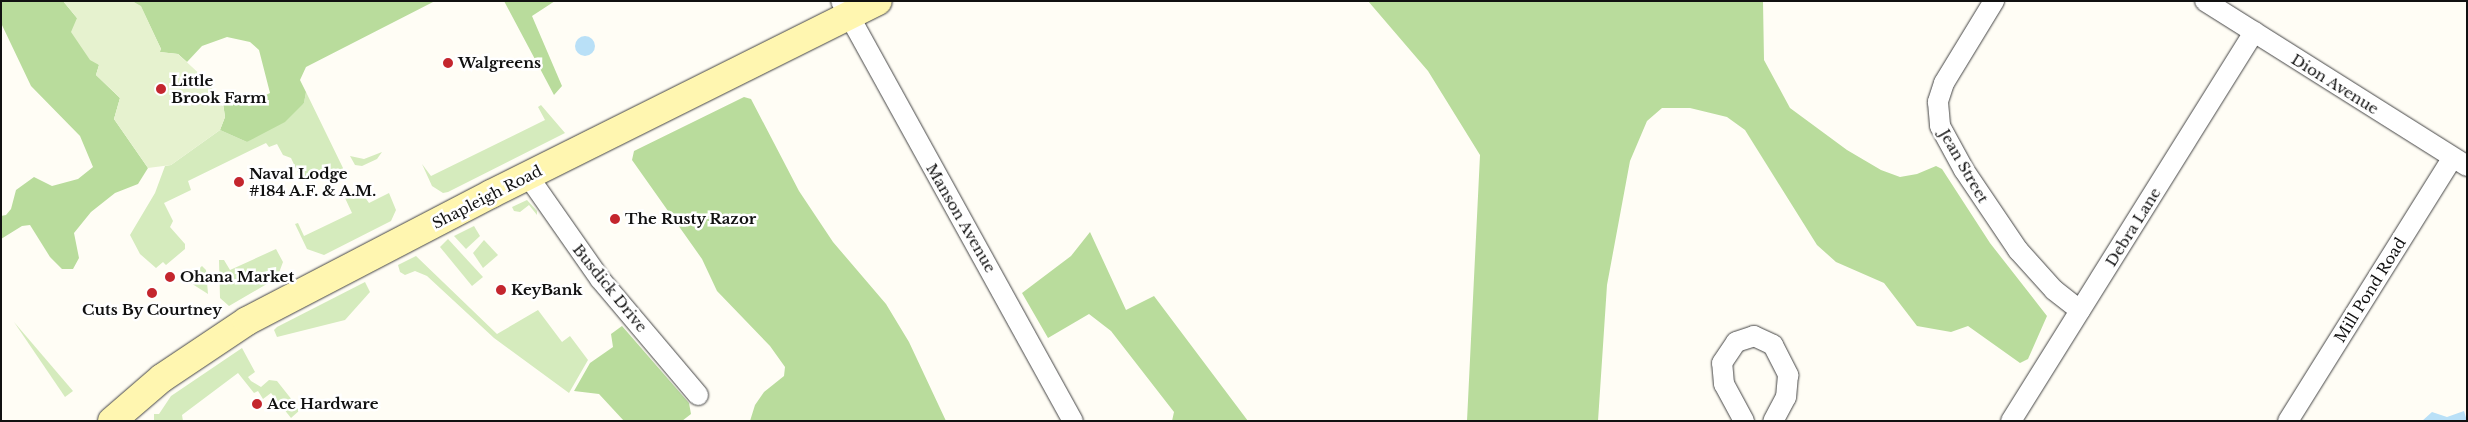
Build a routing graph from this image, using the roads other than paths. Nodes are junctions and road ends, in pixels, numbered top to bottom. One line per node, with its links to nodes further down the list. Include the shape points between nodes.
1 (878, 1): 4 (main road, Shapleigh Road)
2 (1994, 1): 8 (street, Jean Street, via 1944,83 1938,102 1940,126 1964,170 2018,250 2054,290)
3 (2205, 1): 5 (street, Dion Avenue)
4 (845, 9): 7 (main road, Shapleigh Road); 11 (street, Manson Avenue)
5 (2254, 32): 6 (street, Dion Avenue); 8 (street, Debra Lane)
6 (2459, 163): 15 (street, Mill Pond Road)
7 (528, 176): 9 (street, Busdick Drive, via 600,279); 10 (main road, Shapleigh Road, via 247,321 188,359)
8 (2080, 310): 14 (street, Debra Lane)
9 (698, 395)
10 (112, 421)
11 (1073, 421)
12 (1744, 421): 13 (street, via 1724,384 1722,363 1736,342 1754,336 1773,345 1788,375 1786,397)
13 (1773, 421)
14 (2011, 421)
15 (2288, 421)

